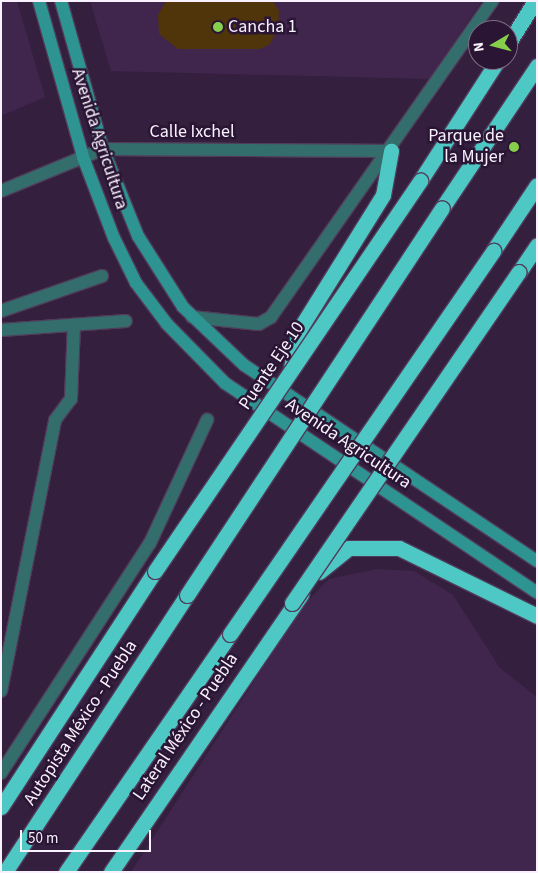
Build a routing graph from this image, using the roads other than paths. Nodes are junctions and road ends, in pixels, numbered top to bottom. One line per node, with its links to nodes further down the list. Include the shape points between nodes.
1 (39, 1): 10 (main road, Avenida Agricultura)
2 (61, 1): 8 (main road, Avenida Agricultura)
3 (492, 1): 9 (street)
4 (535, 1): 5 (highway)
5 (518, 28)
6 (537, 66): 31 (highway, Autopista México - Puebla, bridge)
7 (492, 70): 20 (highway, Puente Eje 10, bridge)
8 (103, 148): 9 (street, Calle Ixchel); 10 (street, Calle Ixchel); 16 (main road, Avenida Agricultura, via 138,236)
9 (391, 150): 16 (street, via 271,317 259,324); 20 (highway, via 383,195 299,330)
10 (83, 157): 12 (street, Calle Ixchel); 23 (main road, Avenida Agricultura, via 136,283 167,324 225,383)
11 (537, 185): 32 (highway, bridge)
12 (1, 192)
13 (537, 245): 24 (highway, bridge)
14 (102, 276): 15 (street)
15 (1, 310)
16 (192, 317): 22 (main road, Avenida Agricultura, via 244,365)
17 (126, 321): 18 (street)
18 (74, 325): 19 (street); 26 (street, via 71,399 55,420)
19 (1, 330)
20 (290, 373): 28 (highway, Puente Eje 10, bridge)
21 (208, 420): 27 (street, via 150,543)
22 (537, 561)
23 (537, 592)
24 (292, 603): 25 (highway, via 337,554 380,546 420,554); 33 (highway, Lateral México - Puebla)
25 (537, 616)
26 (1, 691)
27 (25, 740): 28 (street); 29 (street)
28 (39, 750): 30 (highway)
29 (1, 773)
30 (1, 807)
31 (5, 872)
32 (66, 872)
33 (111, 872)

